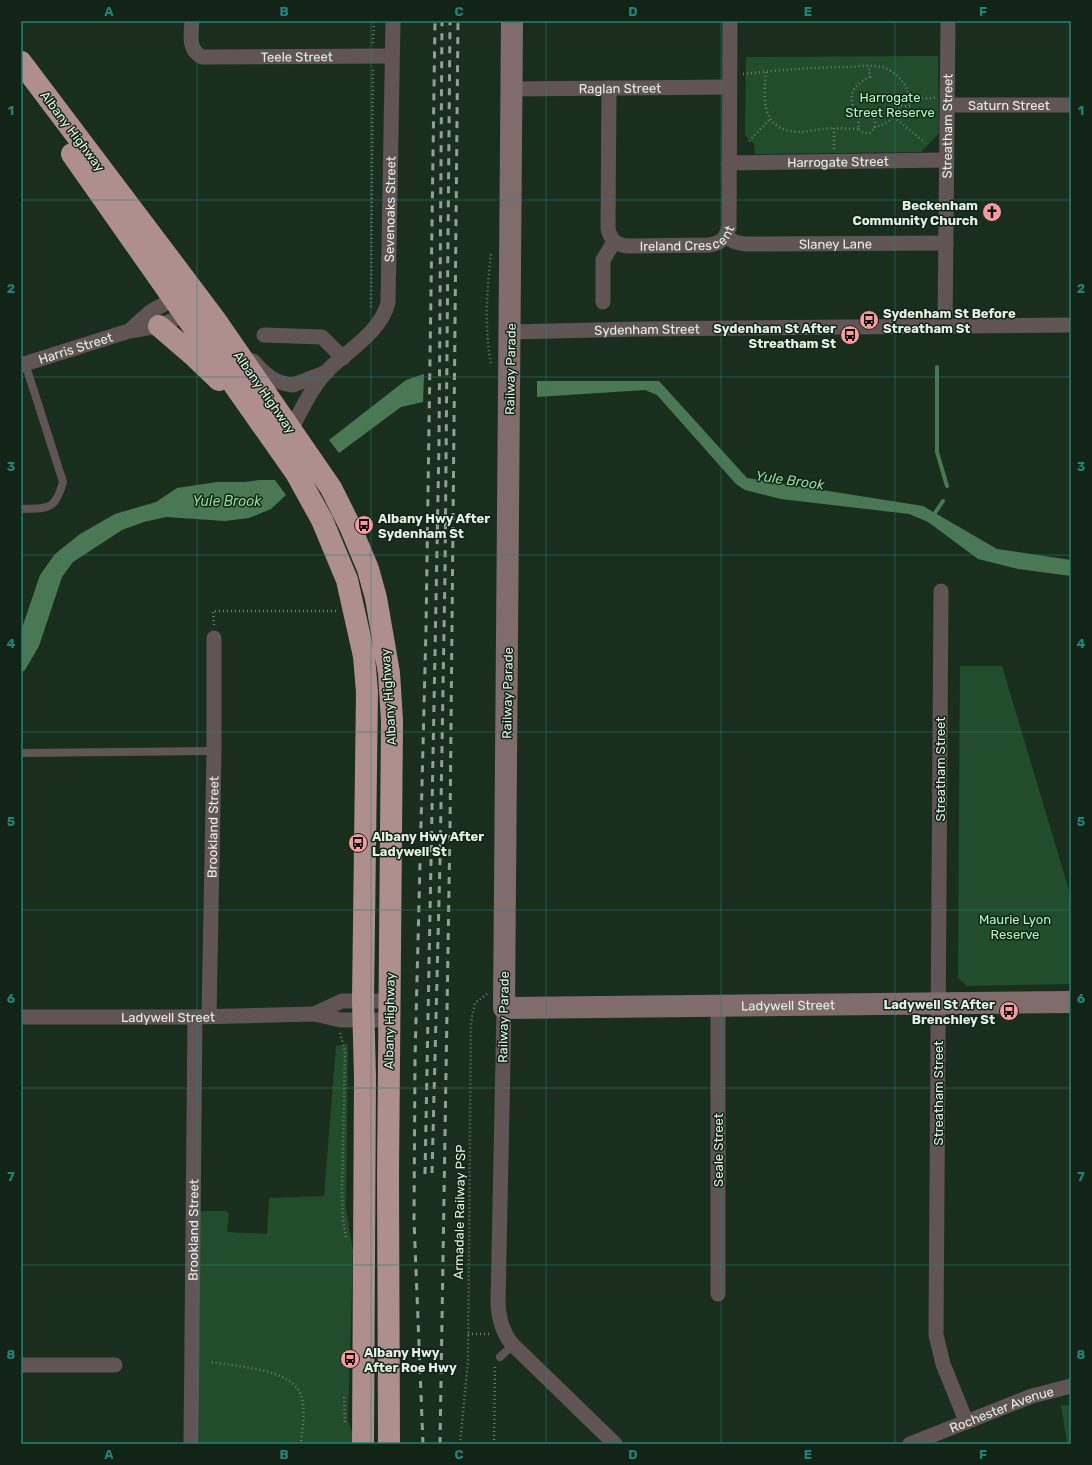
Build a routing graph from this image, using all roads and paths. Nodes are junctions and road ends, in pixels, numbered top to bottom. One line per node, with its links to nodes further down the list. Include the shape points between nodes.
1 (192, 21): 6 (street, Teele Street, via 191,47 202,57)
2 (392, 21): 6 (street, Sevenoaks Street)
3 (512, 21): 14 (street, Railway Parade)
4 (730, 21): 12 (street, Ireland Crescent)
5 (948, 21): 16 (street, Streatham Street)
6 (391, 56): 40 (street, Sevenoaks Street, via 388,303 385,316)
7 (21, 62): 33 (highway, Albany Highway)
8 (869, 66): 9 (path, via 815,67); 15 (path, via 888,69 902,81 910,92); 20 (path, via 870,77 860,81 851,98 852,109)
9 (766, 72): 10 (path); 19 (path, via 763,98)
10 (743, 74)
11 (21, 84): 33 (highway, Albany Highway)
12 (729, 87): 13 (street, Raglan Street); 28 (street, Ireland Crescent)
13 (609, 88): 14 (street, Raglan Street); 30 (street, Ireland Crescent, via 608,228)
14 (511, 89): 38 (street, Railway Parade)
15 (910, 99): 16 (path); 18 (path, via 911,106 900,106)
16 (943, 101): 17 (street, Saturn Street); 27 (street, Streatham Street)
17 (1071, 105)
18 (894, 117): 21 (path, via 884,125); 25 (path)
19 (771, 118): 22 (path, via 790,131); 24 (path)
20 (859, 118): 21 (path, via 872,116); 23 (path)
21 (875, 127): 23 (path, via 864,133)
22 (834, 128): 23 (path); 26 (path)
23 (858, 129)
24 (749, 141)
25 (925, 143)
26 (834, 154)
27 (947, 160): 28 (street, Harrogate Street); 31 (street, Streatham Street)
28 (729, 163): 29 (street, Ireland Crescent, via 729,228)
29 (726, 237): 30 (street, Ireland Crescent, via 719,243 709,245 621,246); 31 (street, Slaney Lane, via 745,244)
30 (614, 242): 32 (street, via 604,260)
31 (946, 243): 36 (street, Streatham Street)
32 (603, 302)
33 (194, 305): 35 (street, Harris Street); 37 (street, Harris Street, via 150,312); 42 (street, Sevenoaks Street, via 273,380 293,385); 43 (highway, Albany Highway); 43 (highway, Albany Highway)
34 (1071, 325): 36 (street, Sydenham Street)
35 (159, 326): 37 (street, Harris Street); 43 (highway, via 196,357 229,390 253,424)
36 (945, 327): 38 (street, Sydenham Street)
37 (129, 331): 41 (street, Harris Street)
38 (510, 332): 50 (street, Railway Parade)
39 (264, 336): 40 (street, via 322,337)
40 (343, 358): 42 (street, Sevenoaks Street)
41 (23, 364): 44 (lane, via 63,482 59,498 48,508)
42 (327, 372): 43 (street, Sevenoaks Street)
43 (282, 434): 54 (highway, Albany Highway, via 296,473 322,520 347,580 364,656 367,692); 55 (highway, Albany Highway, via 331,488 368,569 381,623 389,673 392,721)
44 (21, 509)
45 (941, 591): 52 (street, Streatham Street)
46 (343, 611): 47 (path, via 213,611)
47 (214, 638): 48 (street, Brookland Street)
48 (214, 751): 49 (lane); 57 (street, Brookland Street)
49 (21, 753)
50 (499, 1000): 53 (street, Ladywell Street); 60 (path, Armadale Railway PSP, via 487,994 478,999 473,1006 472,1014); 62 (street, Railway Parade, via 498,1304 502,1329)
51 (1071, 1002): 52 (street, Ladywell Street)
52 (939, 1004): 53 (street, Ladywell Street); 68 (street, Streatham Street, via 936,1335 943,1364)
53 (718, 1005): 59 (street, Seale Street)
54 (363, 1010): 55 (street, Ladywell Street); 56 (street, Ladywell Street, via 342,1001); 56 (street, Ladywell Street, via 340,1027); 71 (highway, Albany Highway)
55 (389, 1011): 72 (highway, Albany Highway)
56 (314, 1014): 57 (street, Ladywell Street)
57 (202, 1016): 58 (street, Ladywell Street); 69 (street, Brookland Street)
58 (21, 1017)
59 (718, 1294)
60 (468, 1334): 61 (path); 73 (path, Armadale Railway PSP)
61 (488, 1335)
62 (512, 1345): 63 (lane); 75 (street)
63 (498, 1359): 74 (path)
64 (212, 1362): 70 (path, via 271,1372 296,1386 301,1396)
65 (21, 1366): 66 (street)
66 (115, 1366)
67 (1071, 1386): 68 (street, Rochester Avenue, via 1032,1396)
68 (966, 1421): 76 (street, Rochester Avenue)
69 (191, 1444)
70 (301, 1444)
71 (363, 1444)
72 (389, 1444)
73 (460, 1444)
74 (494, 1444)
75 (616, 1444)
76 (910, 1444)

